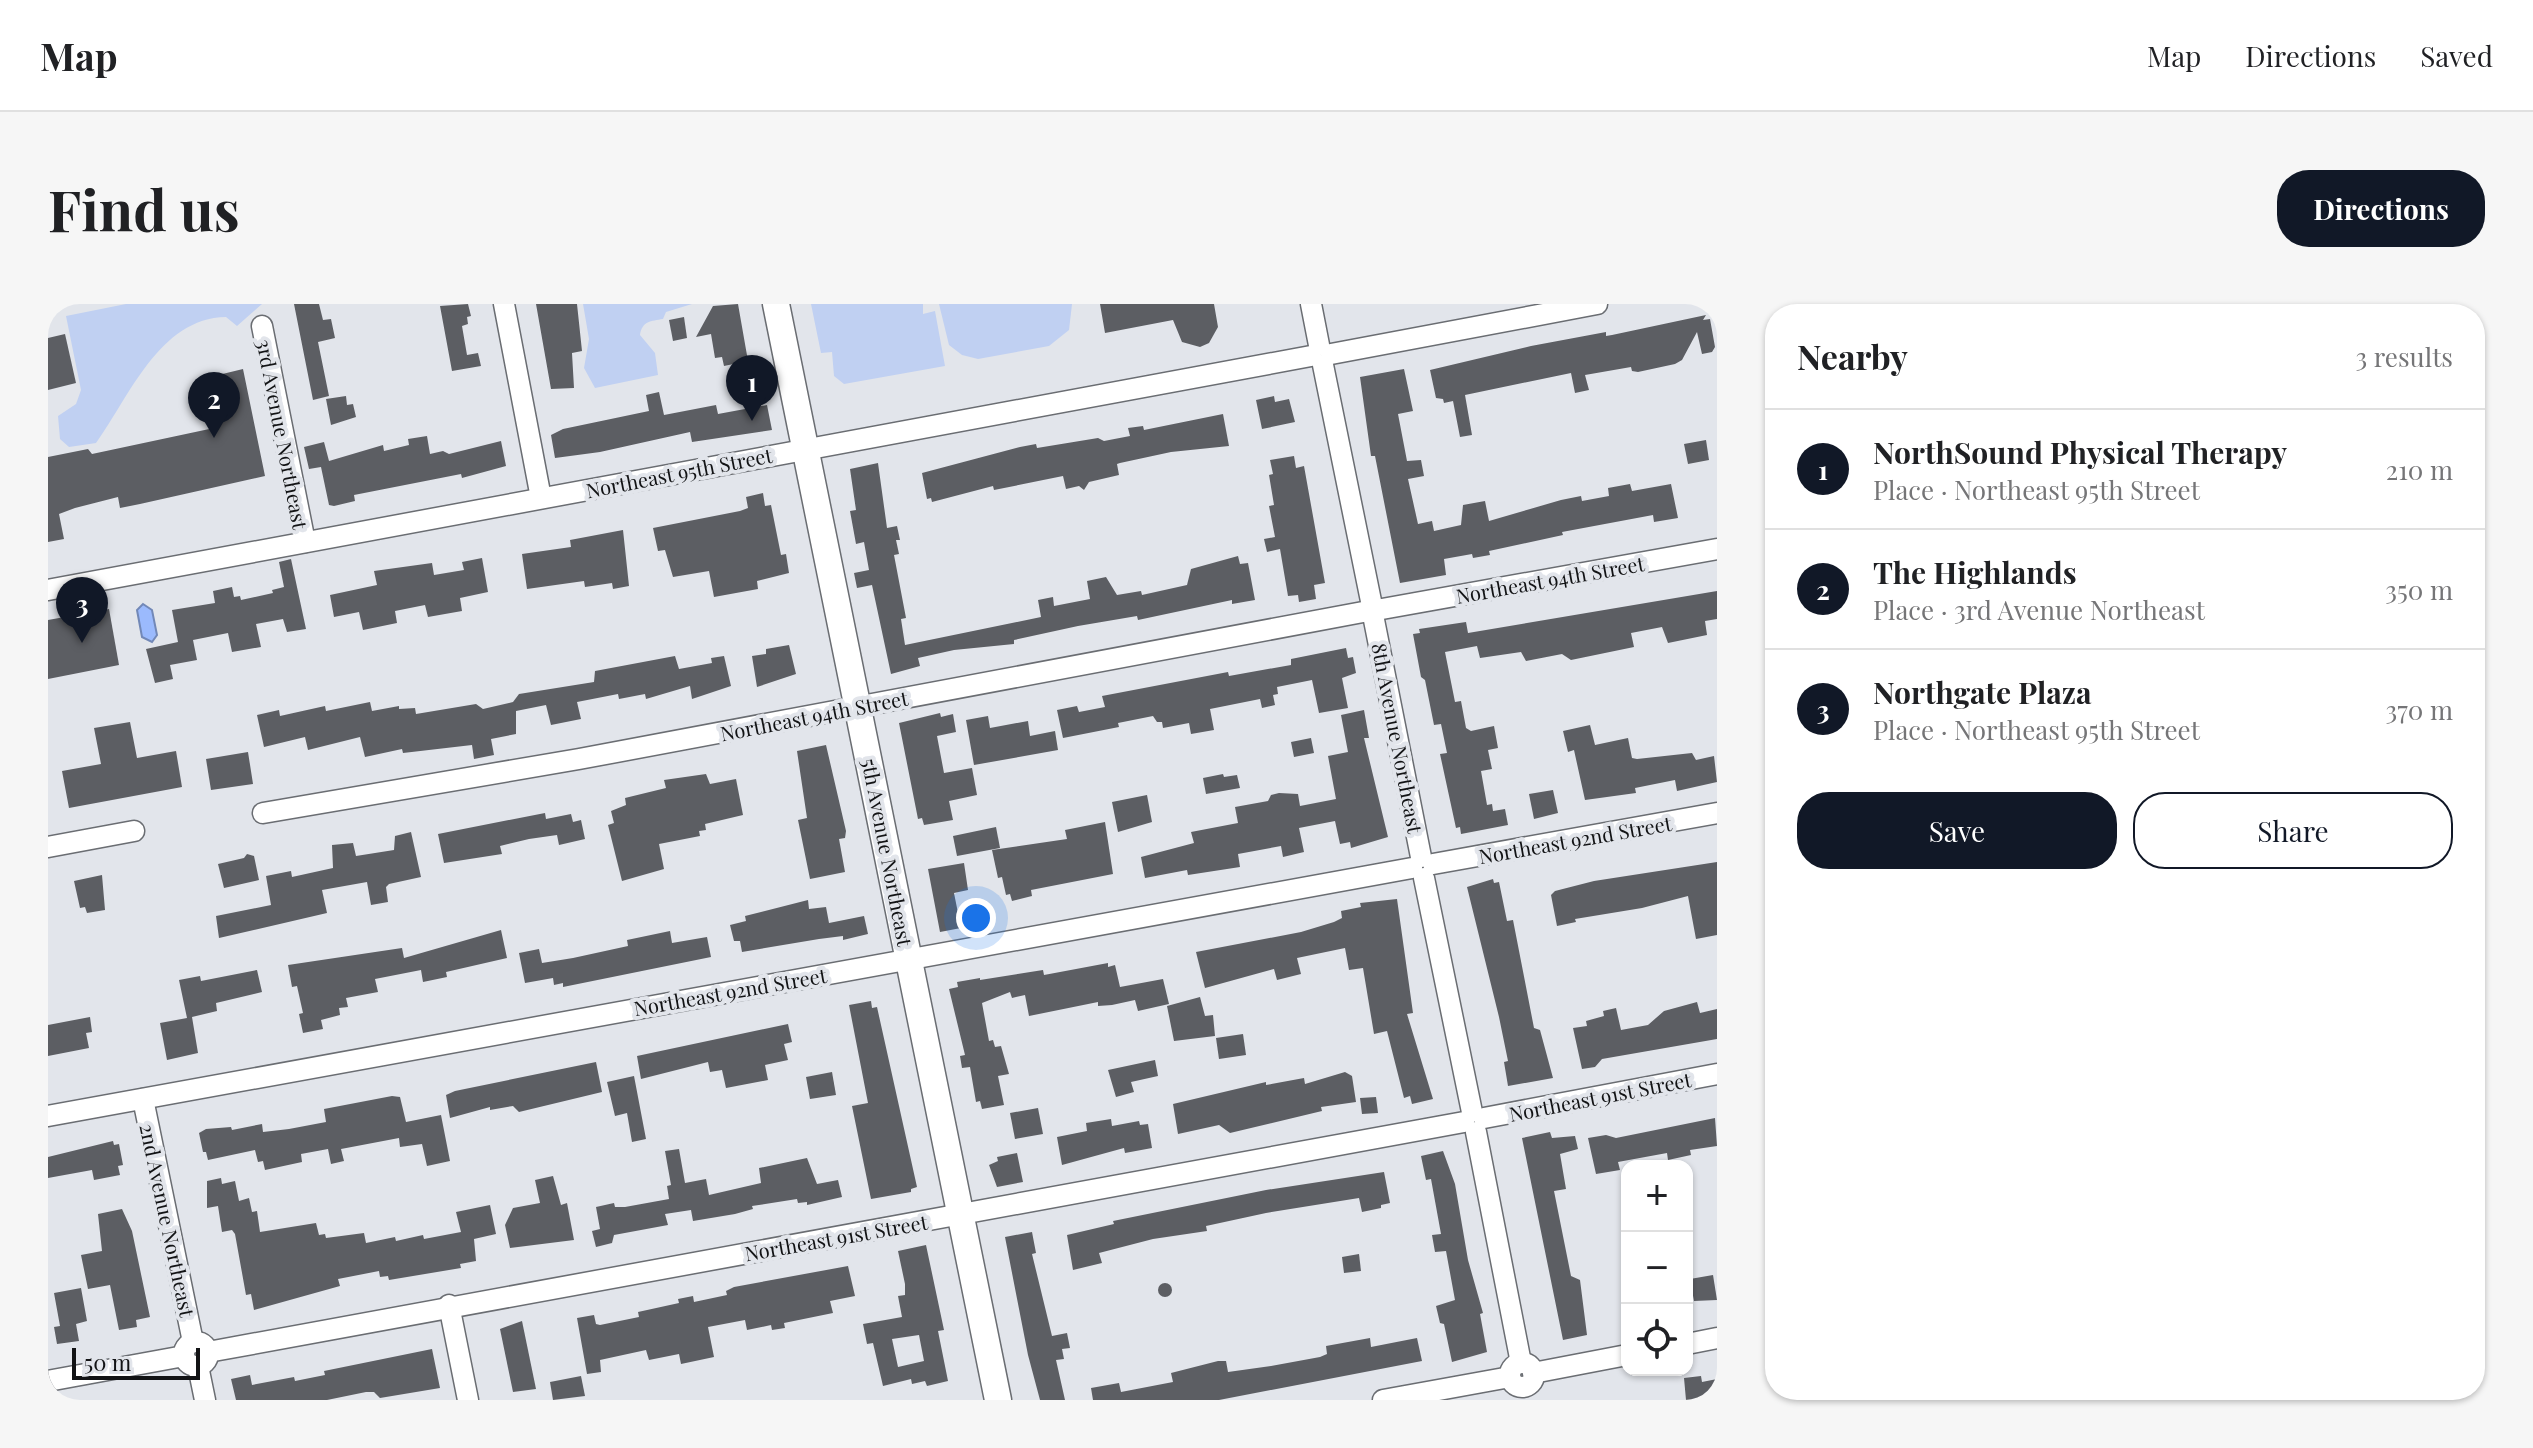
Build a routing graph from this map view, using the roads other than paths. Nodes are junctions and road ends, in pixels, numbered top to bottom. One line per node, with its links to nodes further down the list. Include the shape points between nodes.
1 (504, 304): 8 (street)
2 (776, 304): 7 (main road, 5th Avenue Northeast)
3 (1311, 304): 6 (street, 8th Avenue Northeast)
4 (1597, 304): 6 (street, Northeast 95th Street)
5 (262, 326): 9 (street, 3rd Avenue Northeast)
6 (1321, 355): 7 (street, Northeast 95th Street); 12 (street, 8th Avenue Northeast)
7 (805, 449): 8 (street, Northeast 95th Street); 13 (main road, 5th Avenue Northeast)
8 (541, 498): 9 (street, Northeast 95th Street)
9 (305, 542): 11 (street, Northeast 95th Street)
10 (1717, 549): 12 (street, Northeast 94th Street)
11 (48, 590)
12 (1373, 610): 13 (street, Northeast 94th Street); 18 (street, 8th Avenue Northeast)
13 (859, 707): 14 (street, Northeast 94th Street); 19 (main road, 5th Avenue Northeast)
14 (263, 813)
15 (1717, 813): 18 (street, Northeast 92nd Street)
16 (134, 831): 17 (street)
17 (48, 847)
18 (1423, 867): 19 (street, Northeast 92nd Street); 23 (street, 8th Avenue Northeast)
19 (908, 958): 21 (street, Northeast 92nd Street); 24 (main road, 5th Avenue Northeast)
20 (1717, 1074): 23 (street, Northeast 91st Street)
21 (143, 1099): 22 (street, Northeast 92nd Street); 28 (street, 2nd Avenue Northeast)
22 (48, 1116)
23 (1474, 1121): 24 (street, Northeast 91st Street); 30 (street, 8th Avenue Northeast)
24 (959, 1215): 25 (street, Northeast 91st Street); 34 (main road, 5th Avenue Northeast)
25 (449, 1305): 28 (street, Northeast 91st Street); 33 (street)
26 (1717, 1338): 27 (street)
27 (1693, 1343)
28 (196, 1354): 31 (street, Northeast 91st Street); 32 (street, 2nd Avenue Northeast)
29 (1621, 1356): 30 (street)
30 (1523, 1380): 35 (street)
31 (48, 1381)
32 (205, 1400)
33 (468, 1400)
34 (998, 1400)
35 (1383, 1400)

